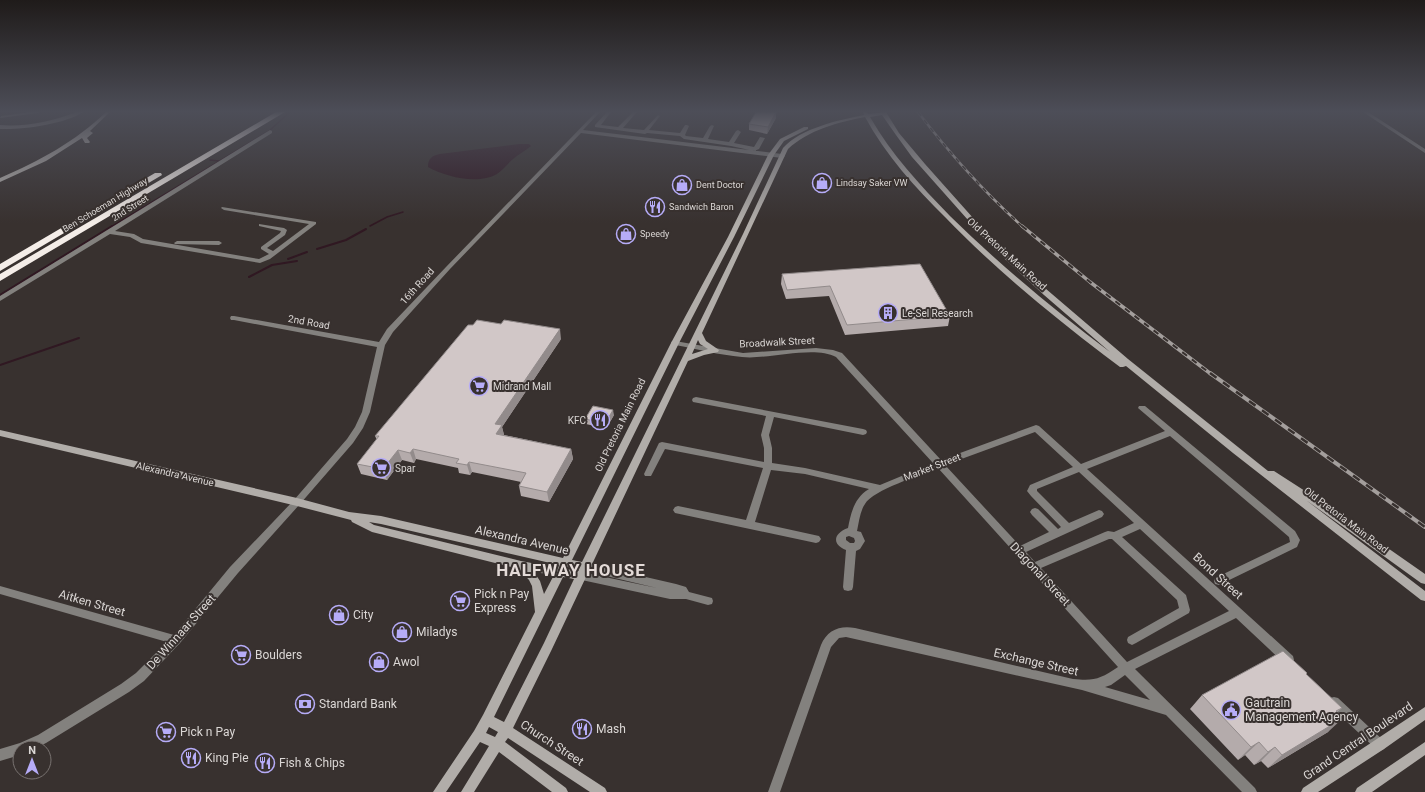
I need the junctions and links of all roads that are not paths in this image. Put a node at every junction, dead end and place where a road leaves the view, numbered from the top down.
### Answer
1 (62, 149) edge
2 (203, 149) edge
3 (218, 149) edge
4 (243, 149) edge
5 (562, 149) edge
6 (724, 149) edge
7 (775, 149) edge
8 (786, 149) edge
9 (889, 149) edge
10 (911, 149) edge
11 (771, 155) junction
12 (782, 156) junction
13 (0, 180) edge
14 (224, 208) dead end
15 (261, 225) dead end
16 (110, 232) junction
17 (219, 243) dead end
18 (164, 245) junction
19 (275, 253) junction
20 (0, 268) edge
21 (0, 278) edge
22 (0, 300) edge
23 (234, 318) dead end
24 (698, 332) junction
25 (675, 343) junction
26 (381, 345) junction
27 (691, 347) junction
28 (714, 350) junction
29 (833, 352) joint
30 (684, 360) junction
31 (1155, 387) junction
32 (696, 400) dead end
33 (1142, 408) dead end
34 (771, 414) junction
35 (1036, 428) joint
36 (863, 432) dead end
37 (0, 433) edge
38 (1169, 433) junction
39 (1253, 462) junction
40 (939, 464) junction
41 (768, 466) junction
42 (1081, 469) junction
43 (648, 474) dead end
44 (879, 488) junction
45 (297, 502) junction
46 (678, 510) dead end
47 (1035, 512) dead end
48 (1099, 514) dead end
49 (349, 516) junction
50 (749, 524) junction
51 (1141, 524) junction
52 (1068, 528) junction
53 (1056, 533) junction
54 (1115, 536) junction
55 (816, 539) dead end
56 (1018, 550) junction
57 (521, 565) junction
58 (1034, 567) junction
59 (563, 568) junction
60 (583, 572) junction
61 (1425, 580) edge
62 (1219, 581) dead end
63 (848, 587) dead end
64 (0, 590) edge
65 (1425, 597) edge
66 (708, 601) dead end
67 (1238, 612) junction
68 (540, 614) junction
69 (176, 640) junction
70 (1132, 640) dead end
71 (1126, 668) junction
72 (1299, 669) edge
73 (1082, 686) junction
74 (1327, 695) edge
75 (1168, 710) junction
76 (1425, 713) edge
77 (487, 719) junction
78 (506, 730) junction
79 (478, 735) junction
80 (40, 740) edge
81 (498, 744) junction
82 (1380, 745) junction
83 (1425, 748) edge
84 (12, 751) edge
85 (0, 755) edge
86 (439, 792) edge
87 (467, 792) edge
88 (562, 792) edge
89 (600, 792) edge
90 (774, 792) edge
91 (1251, 792) edge
92 (1307, 792) edge
93 (1361, 792) edge

1 - 13 main road
2 - 20 highway, Ben Schoeman Highway
3 - 21 highway, Ben Schoeman Highway
4 - 16 street, 2nd Street
5 - 26 street, 16th Road
6 - 11 street
7 - 11 main road, Old Pretoria Main Road
8 - 12 main road, Old Pretoria Main Road
9 - 31 main road, Old Pretoria Main Road
10 - 31 main road, Old Pretoria Main Road
11 - 12 street
11 - 25 main road, Old Pretoria Main Road
12 - 24 main road, Old Pretoria Main Road
14 - 19 street
15 - 19 street
16 - 18 street
16 - 22 street, 2nd Street
17 - 18 street
18 - 19 street
23 - 26 street, 2nd Road
24 - 27 main road, Old Pretoria Main Road
24 - 28 main road
25 - 27 street, Broadwalk Street
25 - 59 main road, Old Pretoria Main Road
26 - 45 street, 16th Road
27 - 28 street, Broadwalk Street
27 - 30 main road, Old Pretoria Main Road
28 - 29 street, Broadwalk Street
28 - 30 main road
29 - 40 street, Diagonal Street
30 - 60 main road, Old Pretoria Main Road
31 - 39 main road, Old Pretoria Main Road
32 - 34 street
33 - 38 street
34 - 36 street
34 - 41 street
35 - 40 street, Market Street
35 - 42 street, Bond Street
37 - 45 main road, Alexandra Avenue
38 - 42 street
38 - 62 street
39 - 61 main road, Old Pretoria Main Road
39 - 65 main road, Old Pretoria Main Road
40 - 44 street, Market Street
40 - 56 street, Diagonal Street
41 - 43 street
41 - 44 street
41 - 50 street
42 - 51 street, Bond Street
42 - 52 street
44 - 63 street, Market Street
45 - 49 main road, Alexandra Avenue
45 - 69 street, De Winnaar Street
46 - 50 street
47 - 53 street
48 - 52 street
49 - 57 main road, Alexandra Avenue
49 - 59 main road, Alexandra Avenue
50 - 55 street
51 - 54 street
51 - 67 street, Bond Street
52 - 53 street
53 - 56 street
54 - 58 street
54 - 70 street
56 - 58 street, Diagonal Street
57 - 59 main road, Alexandra Avenue
57 - 68 main road
58 - 71 street, Diagonal Street
59 - 60 main road, Alexandra Avenue
59 - 68 main road, Old Pretoria Main Road
60 - 66 street, Alexandra Avenue
60 - 78 main road, Old Pretoria Main Road
64 - 69 street, Aitken Street
67 - 71 street, Exchange Street
67 - 72 street, Bond Street
68 - 77 main road, Old Pretoria Main Road
69 - 80 street, De Winnaar Street
71 - 73 street, Exchange Street
71 - 75 street, Diagonal Street
73 - 75 street
73 - 90 street, Exchange Street
74 - 82 street
75 - 91 street, Diagonal Street
76 - 82 main road, Grand Central Boulevard
77 - 78 main road, Church Street
77 - 79 main road, Old Pretoria Main Road
78 - 81 main road, Old Pretoria Main Road
78 - 89 main road, Church Street
79 - 81 main road
79 - 86 main road, Old Pretoria Main Road
81 - 87 main road, Old Pretoria Main Road
81 - 88 main road
82 - 92 main road, Grand Central Boulevard
83 - 93 main road
84 - 85 street, De Winnaar Street

